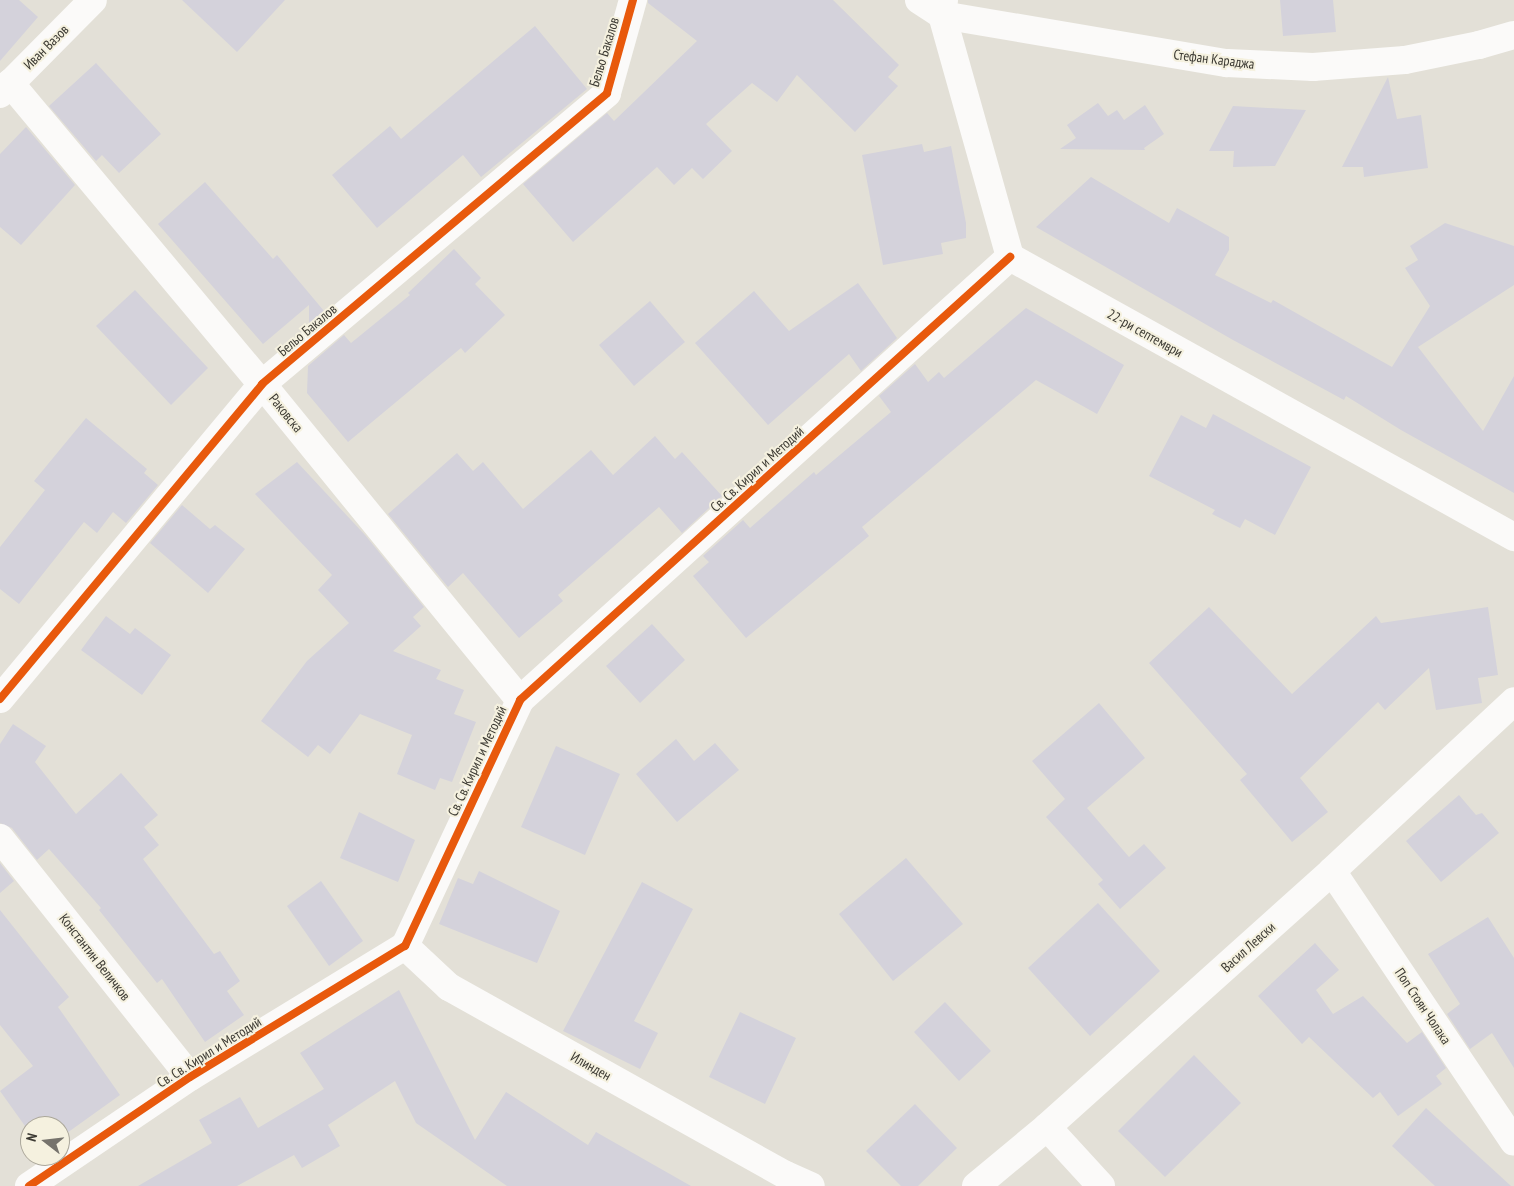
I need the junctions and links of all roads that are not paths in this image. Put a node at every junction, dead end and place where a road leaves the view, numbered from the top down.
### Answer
1 (93, 0) edge
2 (633, 0) edge
3 (919, 0) edge
4 (943, 7) edge
5 (1514, 35) edge
6 (5, 89) edge
7 (1010, 257) junction
8 (262, 384) junction
9 (1514, 537) edge
10 (0, 699) edge
11 (520, 700) junction
12 (1514, 701) edge
13 (0, 838) edge
14 (1332, 871) junction
15 (405, 946) junction
16 (190, 1077) junction
17 (1047, 1127) junction
18 (1514, 1142) edge
19 (790, 1180) edge
20 (29, 1186) edge
21 (810, 1186) edge
22 (976, 1186) edge
23 (1101, 1186) edge

1 - 6 street, Иван Вазов
2 - 8 street, Бельо Бакалов
3 - 4 street, Стефан Караджа
4 - 5 street, Стефан Караджа
4 - 7 street
6 - 8 street, Раковска
7 - 9 street, 22-ри септември
7 - 11 street, Св. Св. Кирил и Методий
8 - 10 street, Бельо Бакалов
8 - 11 street, Раковска
11 - 15 street, Св. Св. Кирил и Методий
12 - 14 street, Васил Левски
13 - 16 street, Константин Величков
14 - 17 street, Васил Левски
14 - 18 street, Поп Стоян Чолака
15 - 16 street, Св. Св. Кирил и Методий
15 - 19 street, Илинден
16 - 20 street, Св. Св. Кирил и Методий
17 - 22 street, Васил Левски
17 - 23 street
19 - 21 street, Илинден

